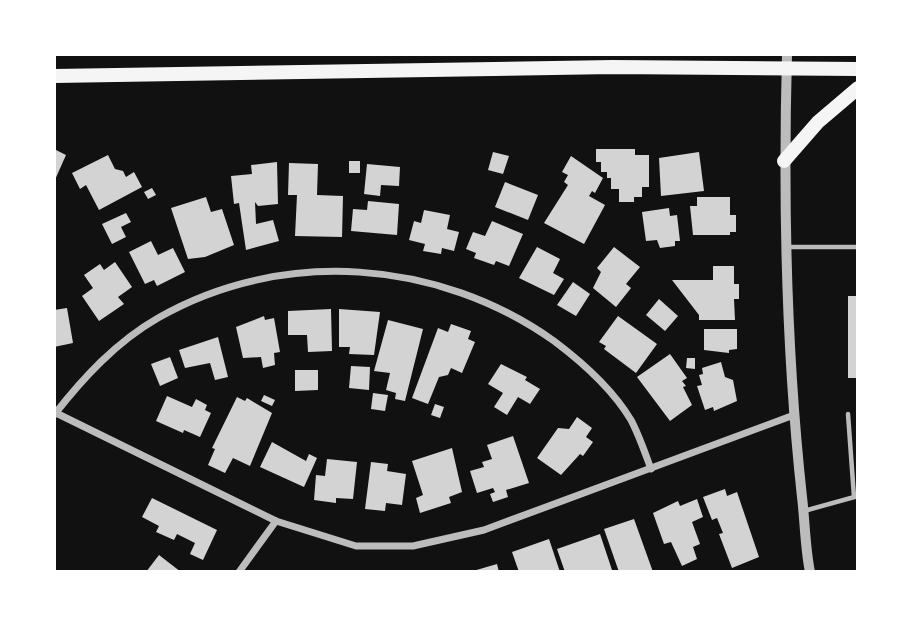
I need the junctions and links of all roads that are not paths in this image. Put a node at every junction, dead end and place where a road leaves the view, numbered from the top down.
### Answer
1 (786, 62) edge
2 (858, 69) edge
3 (54, 76) edge
4 (858, 88) edge
5 (784, 161) junction
6 (786, 247) junction
7 (858, 247) edge
8 (55, 413) edge
9 (848, 414) dead end
10 (794, 415) junction
11 (651, 469) junction
12 (856, 497) edge
13 (803, 511) junction
14 (276, 522) junction
15 (239, 572) edge
16 (810, 572) edge

1 - 2 main road
1 - 3 main road
1 - 5 street
4 - 5 main road
5 - 6 street
6 - 7 lane
6 - 10 street
8 - 11 street
8 - 14 street
9 - 12 lane
10 - 11 street
10 - 13 street
11 - 14 street
12 - 13 lane
13 - 16 street
14 - 15 street

